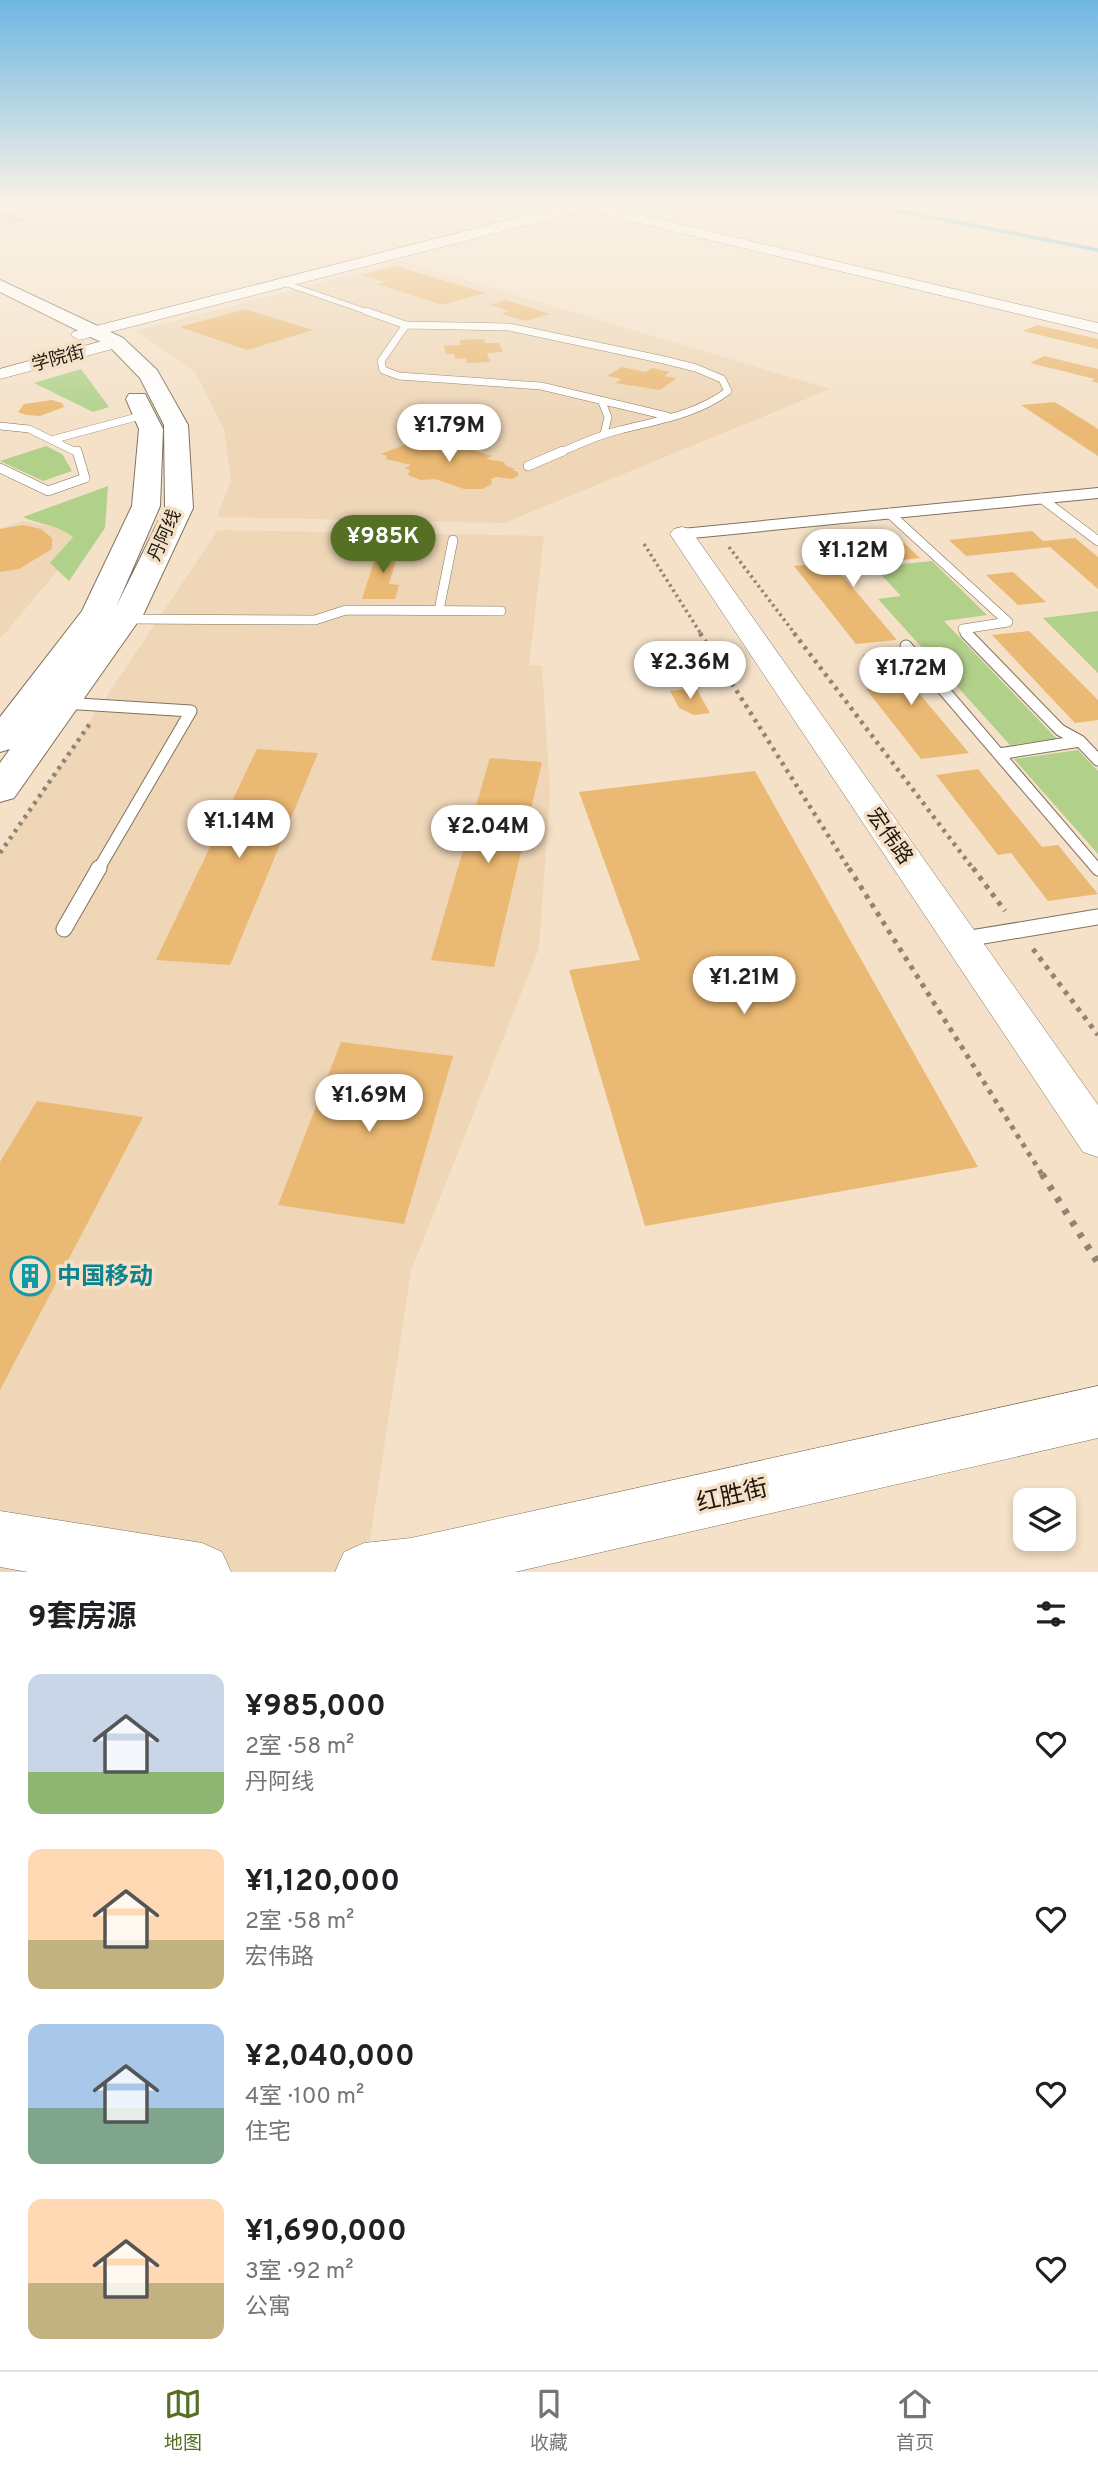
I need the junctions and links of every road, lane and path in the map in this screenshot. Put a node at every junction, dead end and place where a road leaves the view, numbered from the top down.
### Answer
1 (305, 277) edge
2 (885, 277) edge
3 (284, 283) junction
4 (0, 285) edge
5 (0, 296) edge
6 (405, 325) junction
7 (1098, 328) edge
8 (97, 339) junction
9 (0, 374) edge
10 (603, 402) junction
11 (144, 415) junction
12 (671, 417) junction
13 (0, 426) edge
14 (604, 434) junction
15 (55, 439) junction
16 (528, 466) dead end
17 (0, 468) edge
18 (1098, 493) edge
19 (1041, 498) junction
20 (889, 513) junction
21 (717, 530) junction
22 (681, 534) joint
23 (453, 540) dead end
24 (1098, 541) edge
25 (644, 544) dead end
26 (439, 610) junction
27 (501, 611) dead end
28 (123, 619) junction
29 (906, 646) dead end
30 (63, 703) junction
31 (0, 741) edge
32 (1080, 741) junction
33 (999, 754) junction
34 (1098, 760) edge
35 (0, 790) edge
36 (1098, 870) edge
37 (1098, 917) edge
38 (64, 929) dead end
39 (1019, 930) junction
40 (961, 940) junction
41 (1098, 1035) edge
42 (1098, 1139) edge
43 (1098, 1263) edge
44 (1098, 1412) edge
45 (0, 1539) edge
46 (202, 1572) edge
47 (364, 1572) edge

1 - 3 street, 学院街
2 - 7 street
3 - 6 lane
3 - 8 street, 学院街
4 - 8 highway, 丹阿线
5 - 8 highway, 丹阿线
6 - 10 lane
6 - 12 lane
8 - 9 street, 学院街
8 - 11 highway, 丹阿线
8 - 28 highway, 丹阿线
10 - 12 lane
10 - 14 lane
11 - 15 lane
11 - 31 highway, 丹阿线
12 - 14 lane
13 - 15 lane
14 - 16 lane
15 - 17 lane
18 - 19 street
19 - 20 street
19 - 24 lane
20 - 21 street
20 - 32 lane
21 - 22 street
21 - 39 path
22 - 40 street, 宏伟路
23 - 26 lane
25 - 43 path
26 - 27 lane
26 - 28 lane
28 - 30 highway, 丹阿线
29 - 33 lane
30 - 35 highway, 丹阿线
30 - 38 lane
32 - 33 lane
32 - 34 lane
33 - 36 lane
37 - 39 lane
39 - 40 lane
39 - 41 path
40 - 42 street, 宏伟路
44 - 47 street, 红胜街
45 - 46 street

